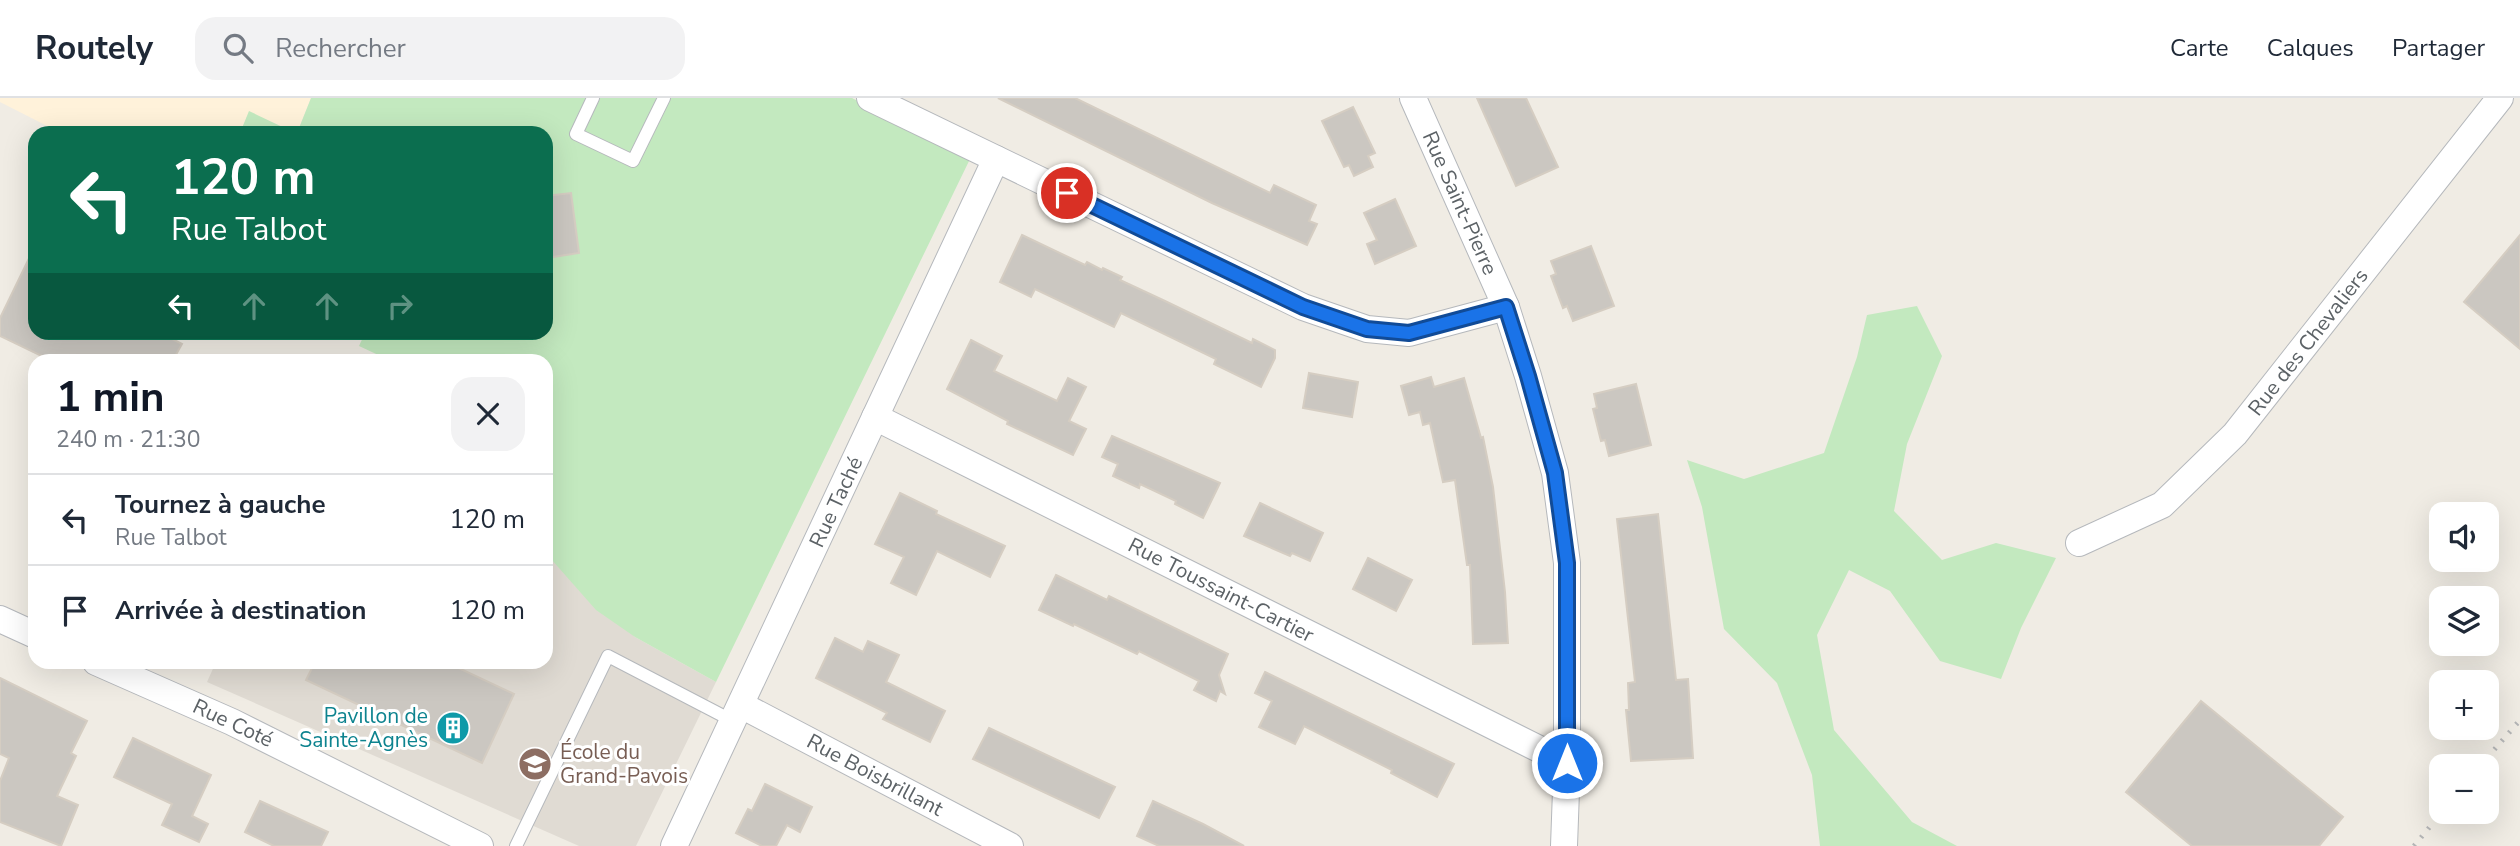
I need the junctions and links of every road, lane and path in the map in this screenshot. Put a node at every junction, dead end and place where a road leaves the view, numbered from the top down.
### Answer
1 (593, 98) edge
2 (664, 98) edge
3 (870, 98) edge
4 (1413, 98) edge
5 (2500, 98) edge
6 (996, 159) junction
7 (1506, 307) junction
8 (875, 417) junction
9 (2079, 543) dead end
10 (0, 619) edge
11 (28, 632) edge
12 (112, 669) edge
13 (737, 713) junction
14 (1567, 763) junction
15 (480, 846) edge
16 (516, 846) edge
17 (674, 846) edge
18 (1010, 846) edge
19 (1564, 846) edge

1 - 2 lane
3 - 6 street
4 - 7 street, Rue Saint-Pierre
5 - 9 street, Rue des Chevaliers
6 - 7 street
6 - 8 street, Rue Taché
7 - 14 street, Rue Saint-Pierre
8 - 13 street, Rue Taché
8 - 14 street, Rue Toussaint-Cartier
10 - 11 street
12 - 15 street, Rue Coté
13 - 16 lane
13 - 17 street, Rue Taché
13 - 18 street, Rue Boisbrillant
14 - 19 street, Rue Saint-Pierre

